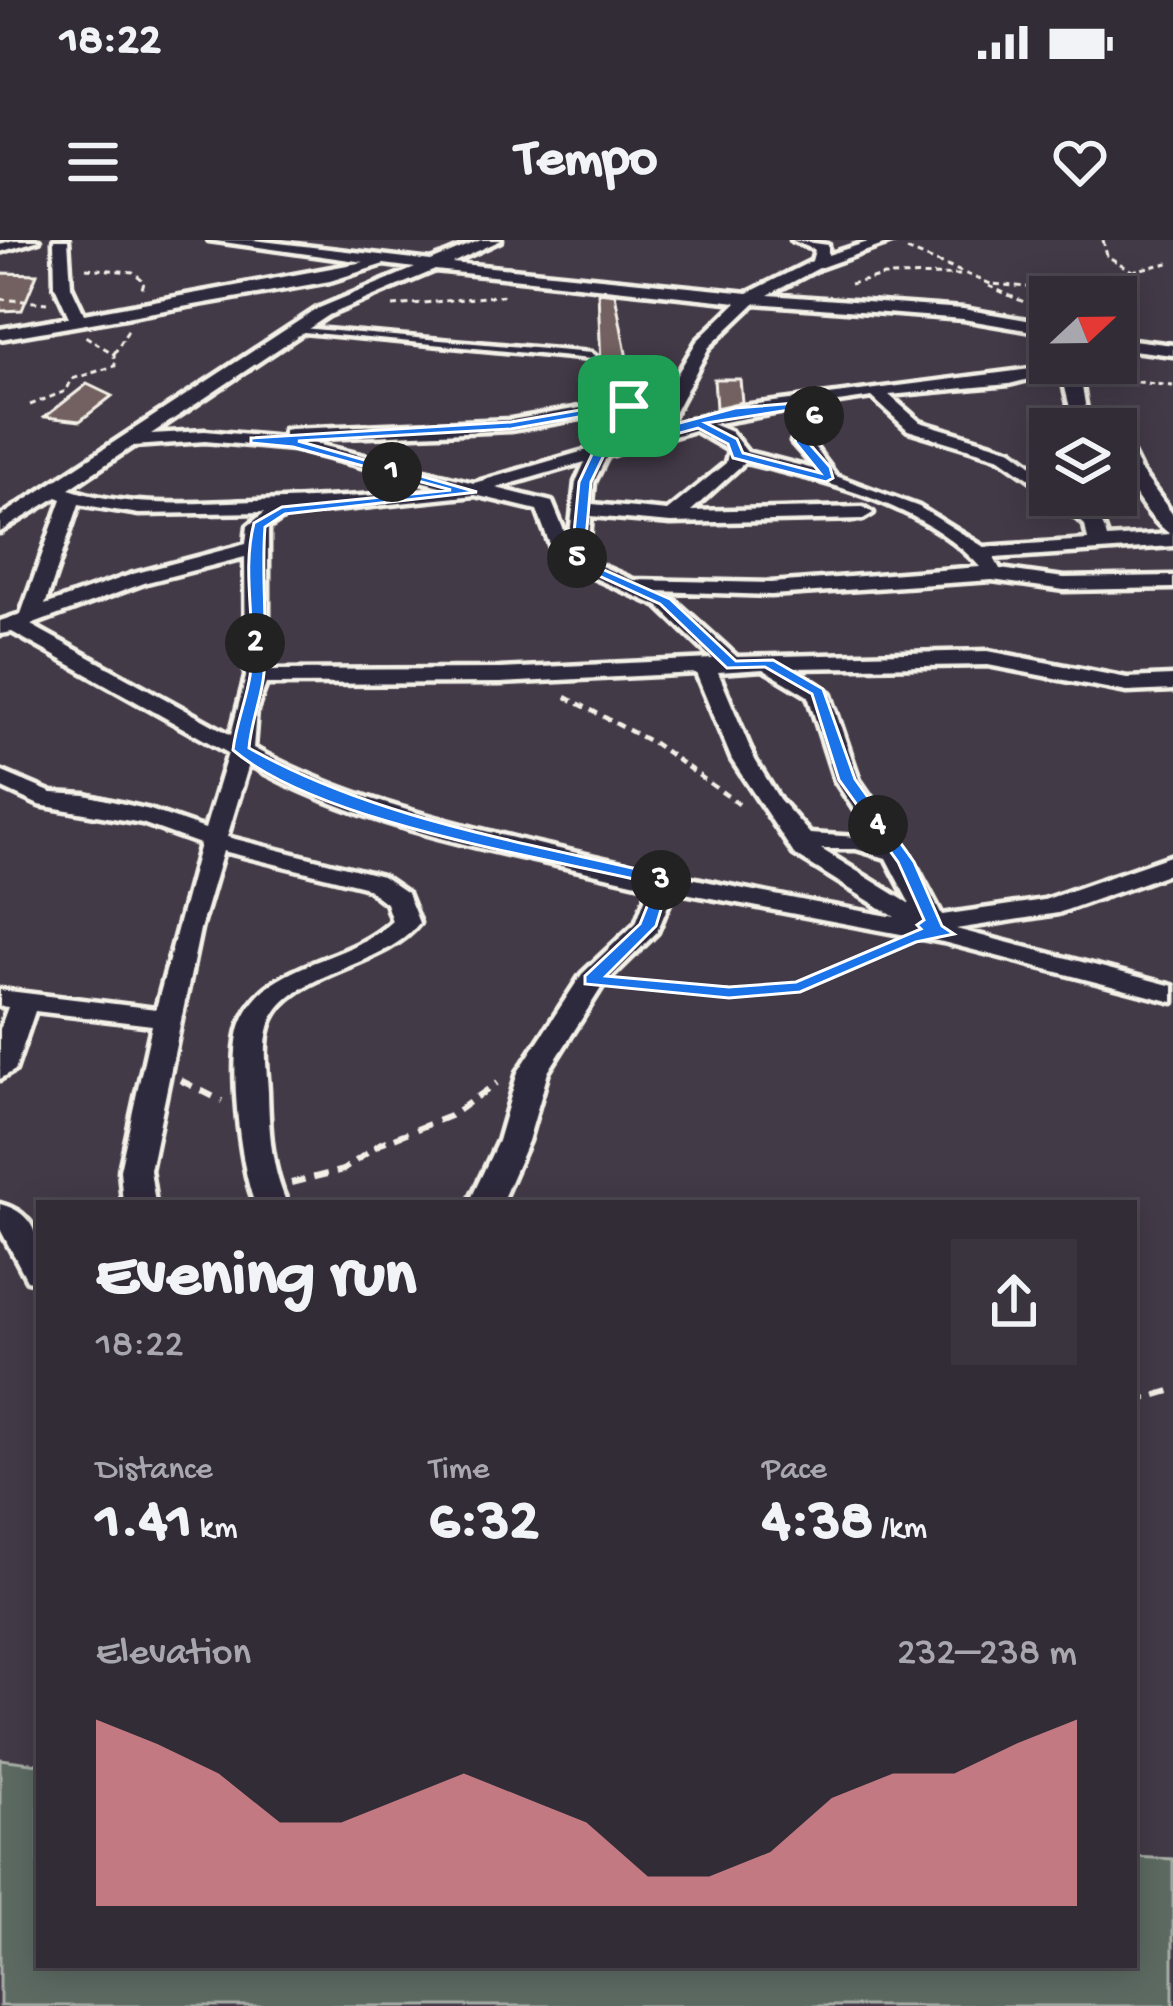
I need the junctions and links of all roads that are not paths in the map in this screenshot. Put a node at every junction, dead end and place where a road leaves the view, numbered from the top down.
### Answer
1 (32, 240) edge
2 (61, 240) edge
3 (217, 240) edge
4 (494, 240) edge
5 (799, 240) edge
6 (886, 241) edge
7 (287, 244) edge
8 (0, 248) edge
9 (389, 257) junction
10 (818, 264) junction
11 (432, 266) junction
12 (751, 298) junction
13 (80, 322) junction
14 (1029, 325) edge
15 (293, 329) junction
16 (0, 334) edge
17 (1137, 345) edge
18 (1170, 348) edge
19 (592, 356) dead end
20 (1029, 376) edge
21 (875, 391) junction
22 (672, 397) junction
23 (817, 403) junction
24 (694, 423) junction
25 (647, 435) junction
26 (255, 440) junction
27 (127, 441) junction
28 (600, 450) junction
29 (737, 455) junction
30 (1029, 471) edge
31 (826, 478) junction
32 (1137, 480) edge
33 (471, 492) junction
34 (63, 494) junction
35 (305, 508) junction
36 (580, 509) junction
37 (863, 513) dead end
38 (1086, 516) edge
39 (671, 517) junction
40 (0, 526) edge
41 (1173, 536) edge
42 (1100, 544) junction
43 (254, 548) junction
44 (577, 563) junction
45 (982, 564) junction
46 (629, 582) junction
47 (1173, 582) edge
48 (15, 623) edge
49 (768, 663) junction
50 (732, 665) junction
51 (705, 666) junction
52 (257, 676) junction
53 (1173, 683) edge
54 (241, 750) junction
55 (0, 778) edge
56 (48, 800) junction
57 (0, 804) edge
58 (214, 841) junction
59 (803, 842) junction
60 (896, 853) junction
61 (1173, 863) edge
62 (665, 881) junction
63 (934, 929) junction
64 (1173, 994) edge
65 (11, 1001) edge
66 (169, 1019) junction
67 (0, 1070) edge
68 (268, 1198) edge
69 (139, 1200) edge
70 (486, 1200) edge
71 (0, 1214) edge
72 (36, 1265) edge

1 - 8 street
2 - 13 street
3 - 7 street
4 - 11 street
5 - 10 street
6 - 10 street
7 - 9 street
9 - 11 street
9 - 13 street
10 - 12 street
11 - 12 street
11 - 15 street
12 - 14 street
12 - 22 street
13 - 16 street
15 - 19 lane
15 - 27 street
17 - 18 street
20 - 21 street
21 - 23 street
21 - 30 street
22 - 25 street
22 - 26 street
23 - 24 street
23 - 31 street
24 - 25 street
24 - 29 street
25 - 28 street
26 - 27 street
26 - 33 street
27 - 34 street
28 - 33 street
28 - 36 street
29 - 31 street
29 - 39 street
31 - 45 street
32 - 41 street
33 - 35 street
33 - 44 street
34 - 35 street
34 - 40 street
34 - 48 street
35 - 43 street
36 - 39 street
36 - 44 street
37 - 39 street
38 - 42 street
41 - 42 street
42 - 45 street
43 - 48 street
43 - 52 street
44 - 46 street
45 - 46 street
45 - 47 street
46 - 50 street
48 - 54 street
49 - 50 street
49 - 53 street
49 - 60 street
50 - 51 street
51 - 52 street
51 - 59 street
52 - 54 street
54 - 58 street
54 - 62 street
55 - 56 street
56 - 57 street
56 - 58 street
58 - 66 street
58 - 68 street
59 - 60 street
59 - 63 street
60 - 63 street
61 - 63 street
62 - 63 street
62 - 70 street
63 - 64 street
65 - 66 street
65 - 67 street
66 - 69 street
71 - 72 street

